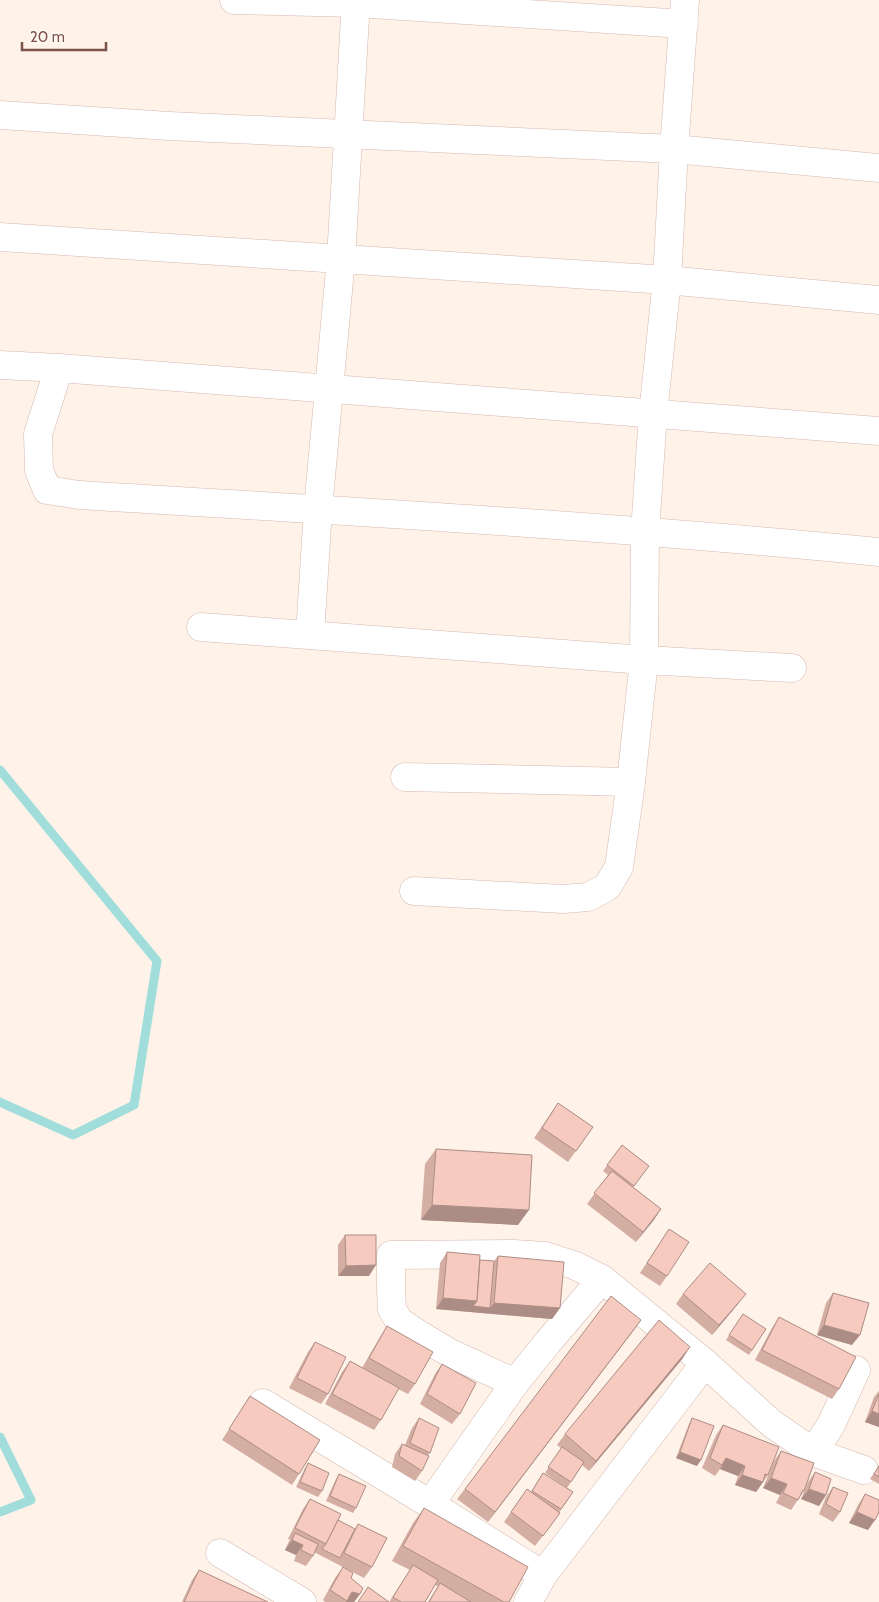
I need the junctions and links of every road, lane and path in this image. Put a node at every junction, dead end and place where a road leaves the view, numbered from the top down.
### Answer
1 (234, 0) edge
2 (356, 2) edge
3 (684, 12) edge
4 (0, 115) edge
5 (349, 134) junction
6 (674, 149) junction
7 (879, 168) edge
8 (0, 237) edge
9 (341, 259) junction
10 (666, 280) junction
11 (879, 300) edge
12 (0, 365) edge
13 (59, 368) junction
14 (329, 388) junction
15 (653, 414) junction
16 (879, 431) edge
17 (318, 509) junction
18 (645, 532) junction
19 (879, 552) edge
20 (201, 627) dead end
21 (310, 635) junction
22 (644, 660) junction
23 (792, 668) dead end
24 (405, 777) dead end
25 (632, 782) junction
26 (414, 891) dead end
27 (602, 1280) junction
28 (705, 1363) junction
29 (856, 1370) edge
30 (515, 1383) junction
31 (263, 1403) edge
32 (813, 1452) junction
33 (864, 1470) dead end
34 (430, 1504) junction
35 (220, 1553) dead end
36 (543, 1575) junction
37 (302, 1602) edge
38 (528, 1602) edge

1 - 2 street
2 - 3 street
2 - 5 street
3 - 6 street
4 - 5 street
5 - 6 street
5 - 9 street
6 - 7 street
6 - 10 street
8 - 9 street
9 - 10 street
9 - 14 street
10 - 11 street
10 - 15 street
12 - 13 street
13 - 14 street
13 - 17 street
14 - 15 street
14 - 17 street
15 - 16 street
15 - 18 street
17 - 18 street
17 - 21 street
18 - 19 street
18 - 22 street
20 - 21 street
21 - 22 street
22 - 23 street
22 - 25 street
24 - 25 street
25 - 26 street
27 - 28 street
27 - 30 street
27 - 30 street
28 - 32 street
28 - 36 street
29 - 32 street
30 - 34 street
31 - 34 street
32 - 33 street
34 - 36 street
35 - 37 street
36 - 38 street

